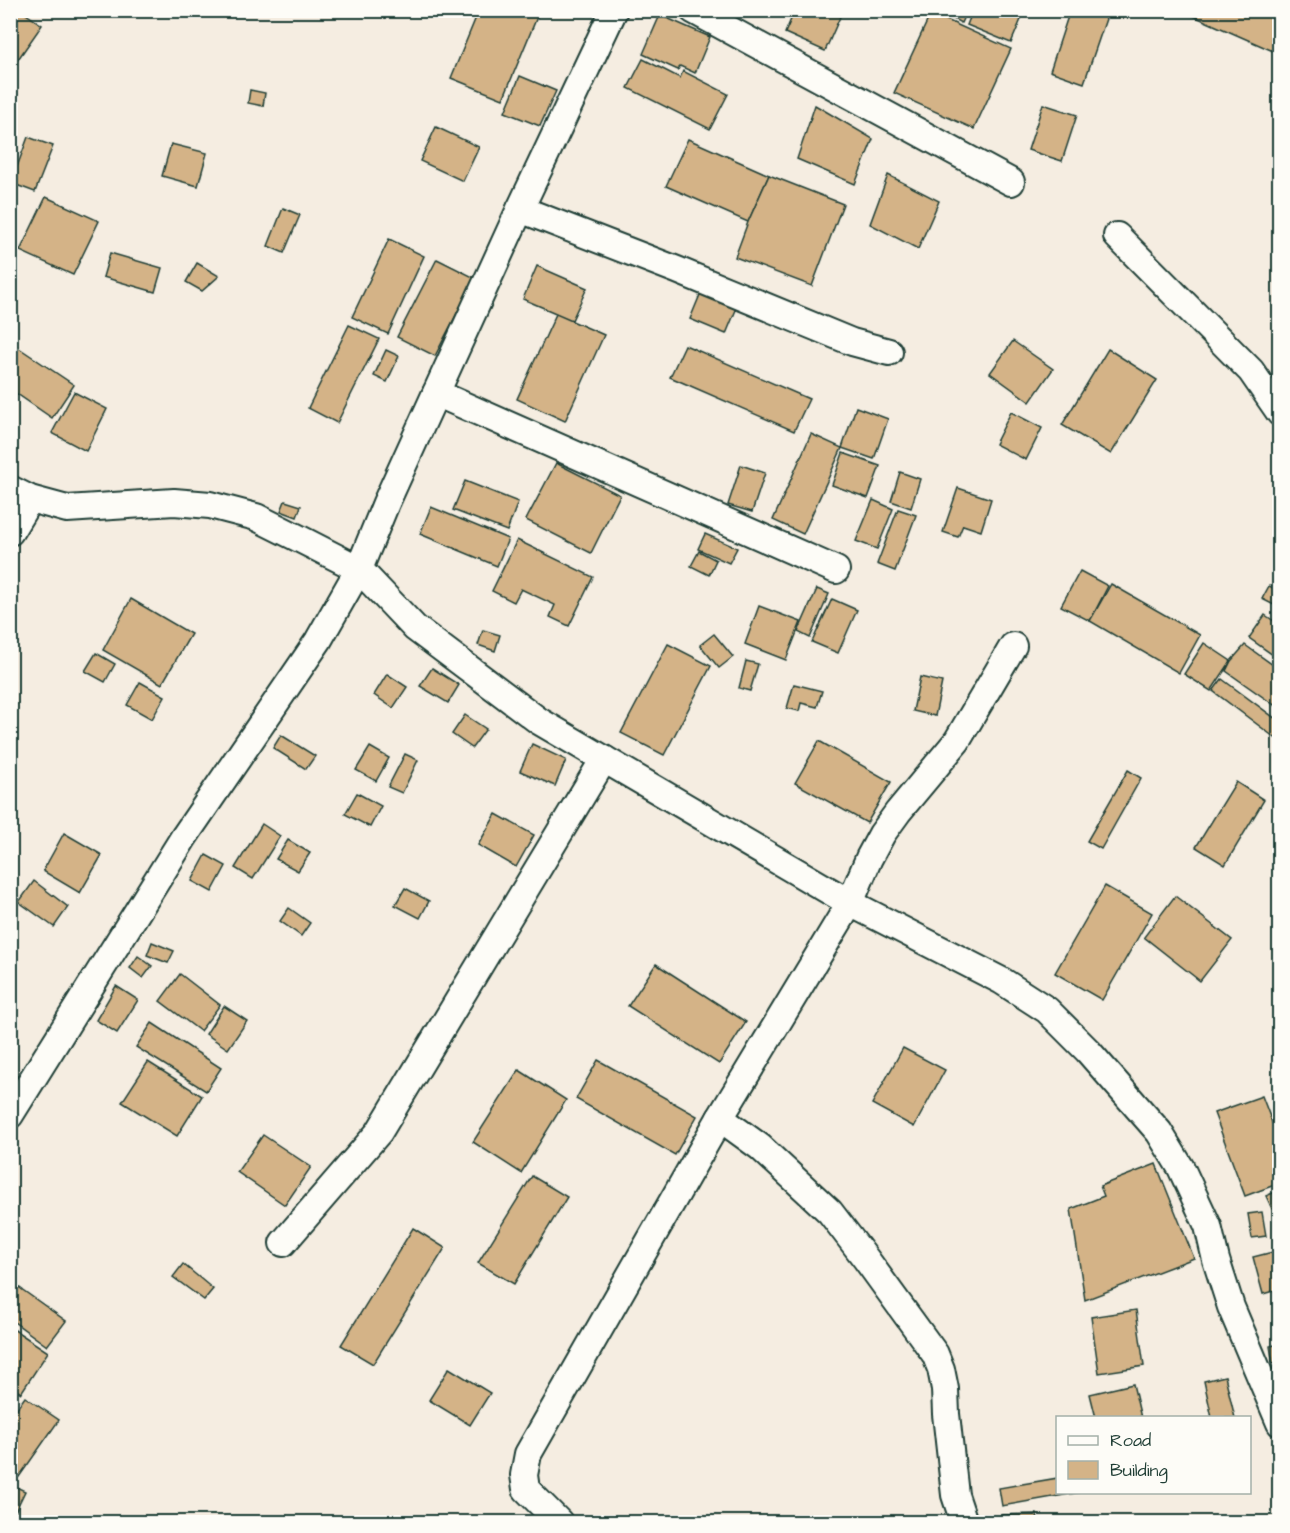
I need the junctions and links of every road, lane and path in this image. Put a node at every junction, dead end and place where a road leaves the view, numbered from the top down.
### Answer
1 (614, 10) edge
2 (693, 10) edge
3 (1011, 182) dead end
4 (520, 209) junction
5 (1117, 236) dead end
6 (889, 352) dead end
7 (436, 393) junction
8 (1280, 413) edge
9 (20, 494) edge
10 (10, 532) edge
11 (358, 569) junction
12 (836, 570) dead end
13 (1013, 646) dead end
14 (604, 759) junction
15 (850, 903) junction
16 (10, 1115) edge
17 (720, 1118) junction
18 (283, 1243) dead end
19 (1280, 1423) edge
20 (559, 1522) edge
21 (964, 1522) edge

1 - 4 street
2 - 3 street
4 - 6 street
4 - 7 street
5 - 8 street
7 - 11 street
7 - 12 street
9 - 10 street
9 - 11 street
11 - 14 street
11 - 16 street
13 - 15 street
14 - 15 street
14 - 18 street
15 - 17 street
15 - 19 street
17 - 20 street
17 - 21 street

